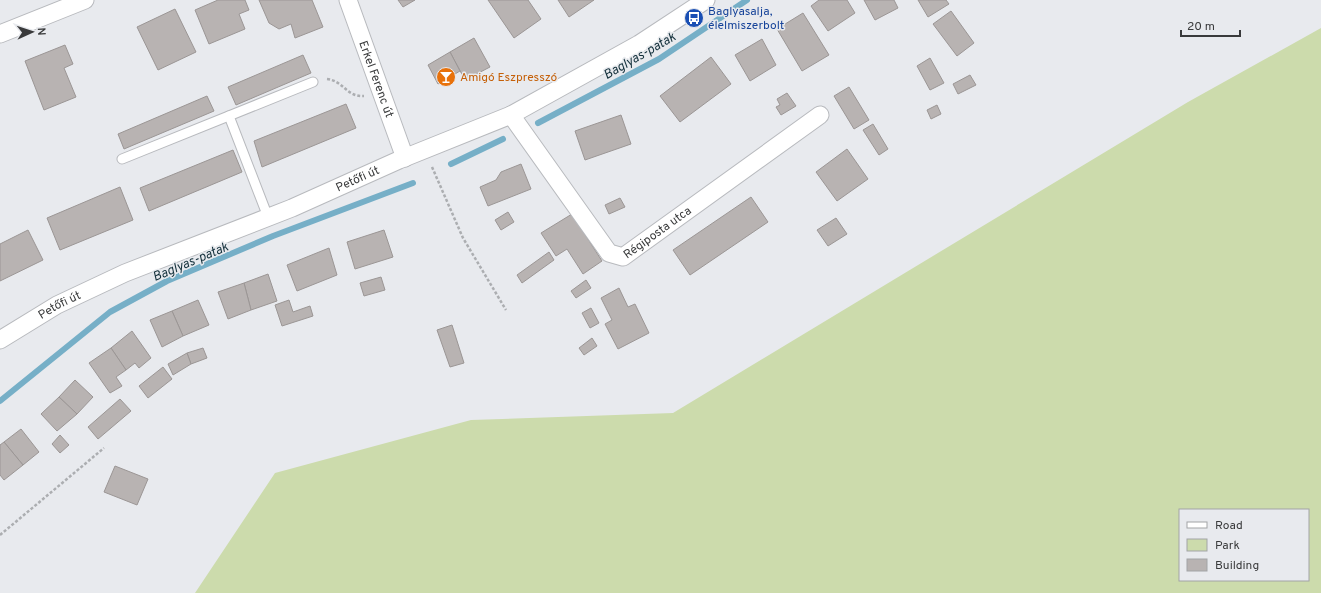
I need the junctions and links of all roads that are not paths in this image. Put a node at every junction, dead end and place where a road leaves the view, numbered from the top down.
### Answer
1 (85, 0) edge
2 (348, 0) edge
3 (706, 0) edge
4 (0, 34) edge
5 (313, 82) road end
6 (511, 115) junction
7 (820, 115) dead end
8 (229, 116) junction
9 (405, 158) junction
10 (122, 159) dead end
11 (268, 217) junction
12 (0, 340) edge

1 - 4 street
2 - 9 street, Erkel Ferenc út
3 - 6 street, Petőfi út
5 - 8 lane
6 - 7 street, Régiposta utca
6 - 9 street, Petőfi út
8 - 10 lane
8 - 11 lane
9 - 11 street, Petőfi út
11 - 12 street, Petőfi út

